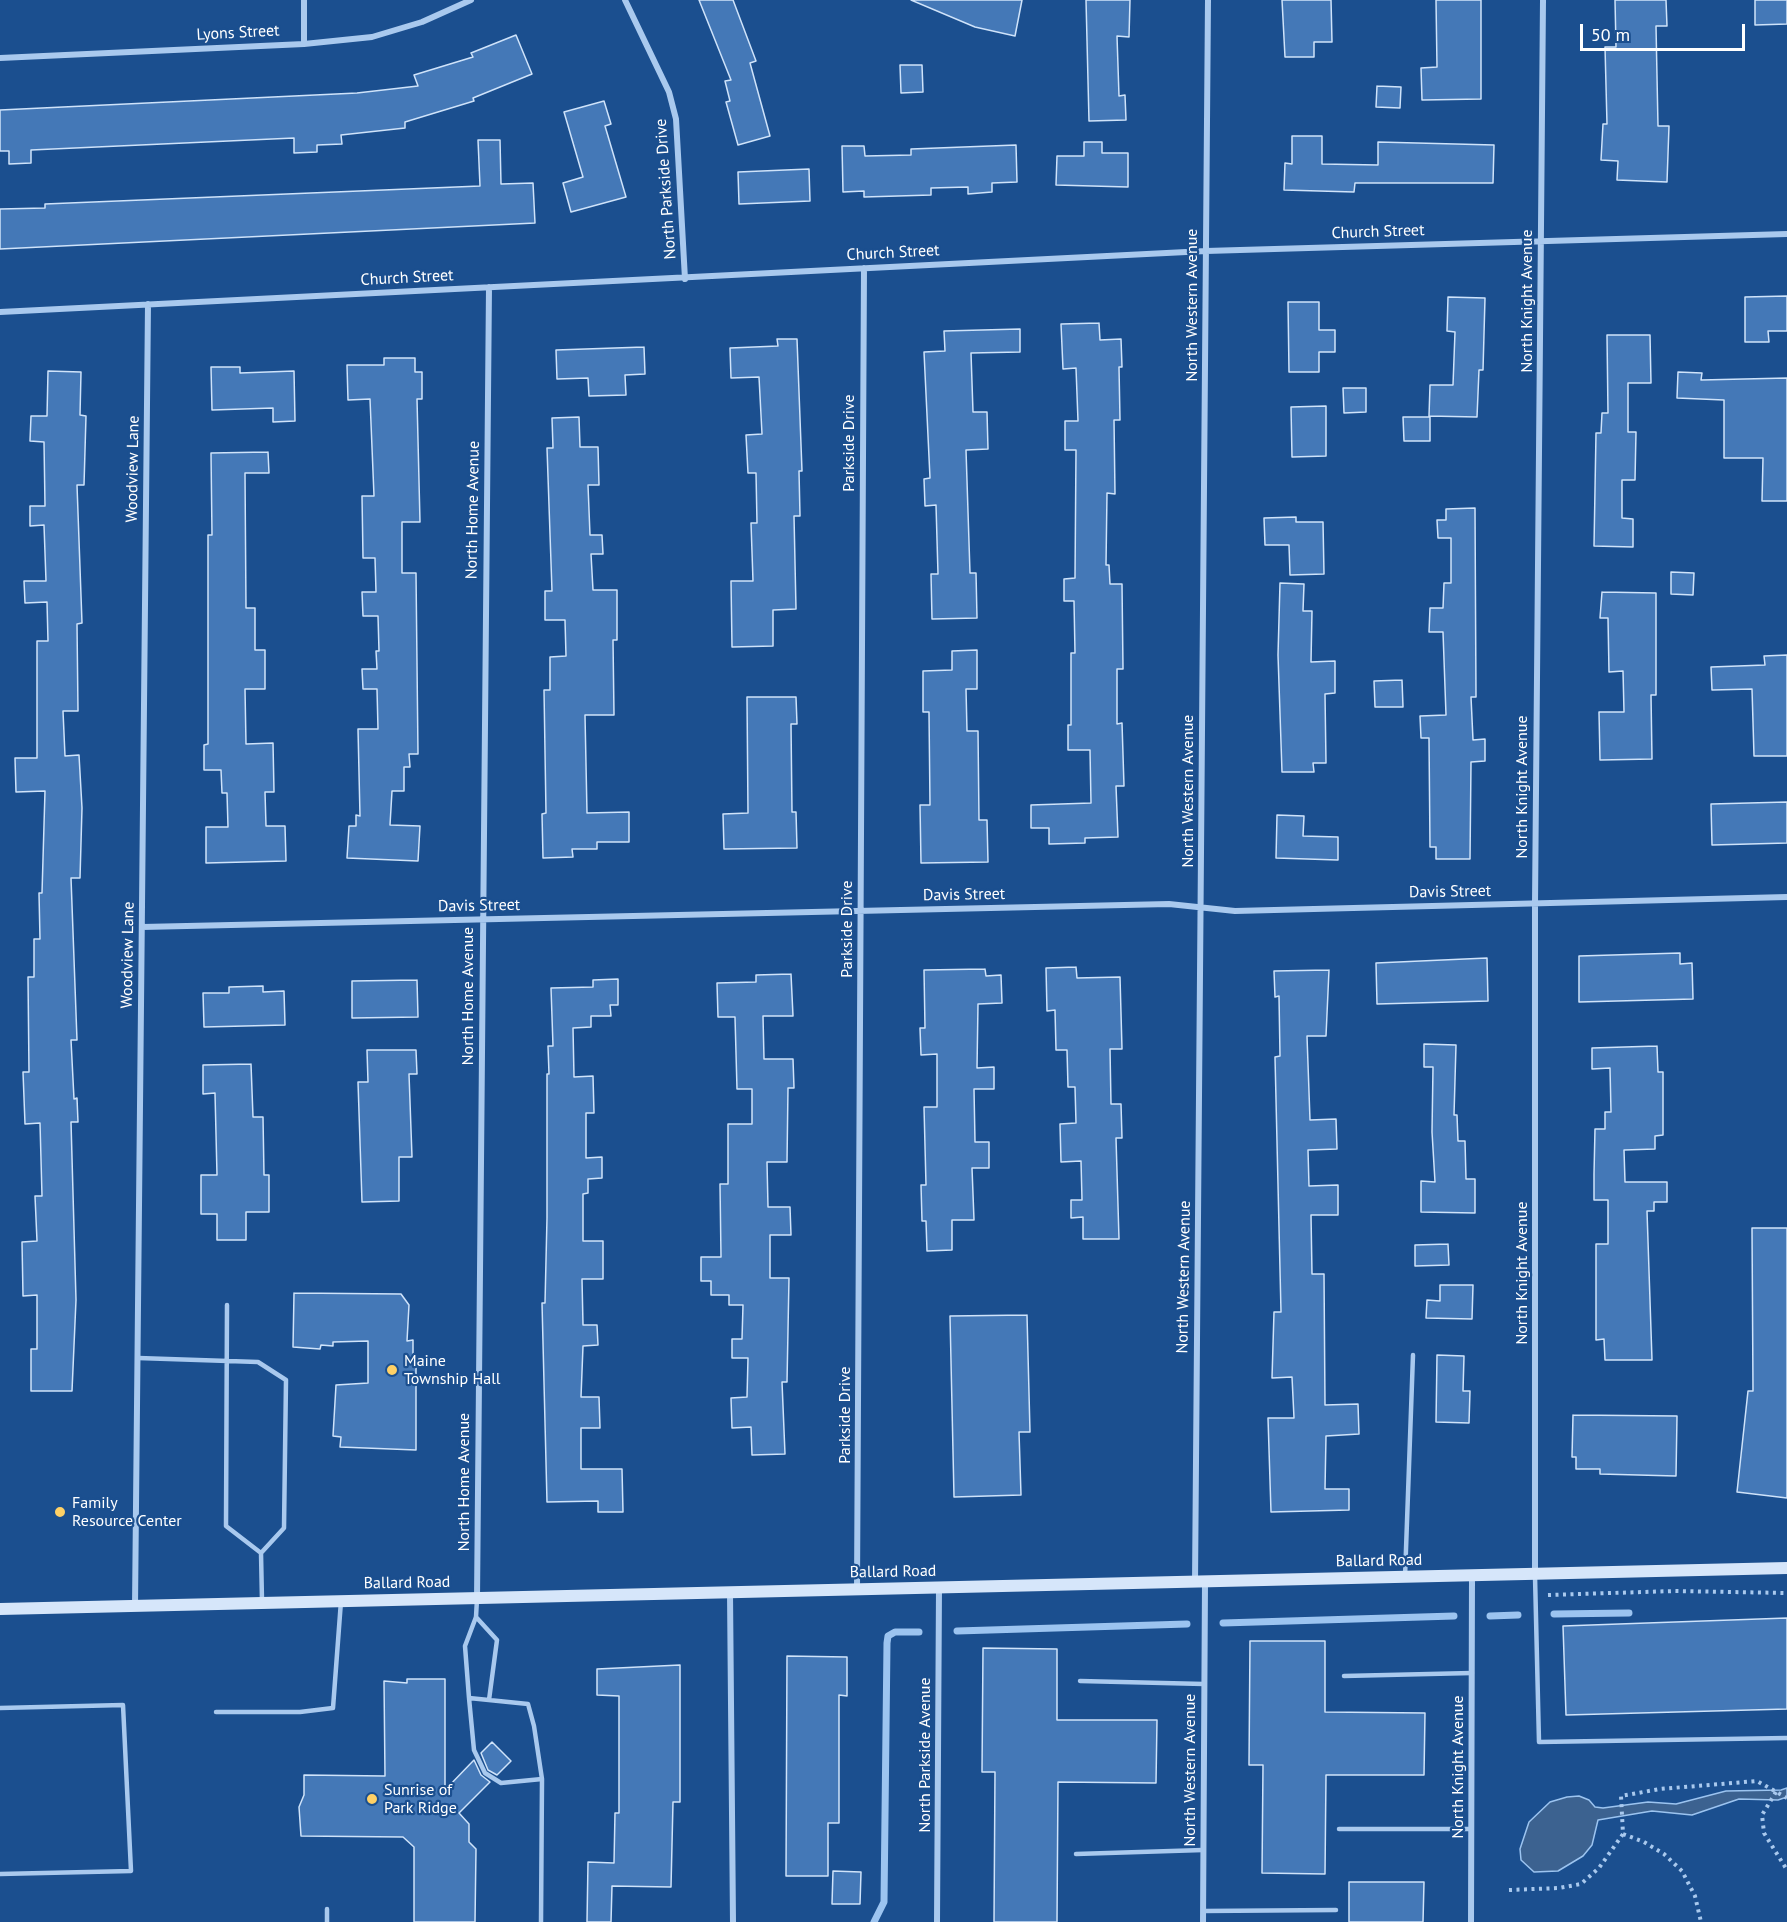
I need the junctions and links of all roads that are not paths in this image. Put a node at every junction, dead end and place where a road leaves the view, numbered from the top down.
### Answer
1 (304, 0) edge
2 (471, 0) edge
3 (626, 0) edge
4 (1208, 0) edge
5 (1543, 0) edge
6 (304, 44) junction
7 (0, 58) edge
8 (1787, 234) edge
9 (1540, 241) junction
10 (1206, 251) junction
11 (864, 268) junction
12 (685, 279) junction
13 (489, 287) junction
14 (148, 304) junction
15 (0, 312) edge
16 (1787, 897) edge
17 (1535, 903) junction
18 (1200, 907) junction
19 (861, 912) junction
20 (482, 920) junction
21 (142, 927) junction
22 (227, 1305) dead end
23 (1413, 1355) dead end
24 (138, 1358) junction
25 (227, 1360) junction
26 (261, 1552) junction
27 (1787, 1568) edge
28 (1535, 1574) junction
29 (1472, 1575) junction
30 (1405, 1577) junction
31 (1200, 1582) junction
32 (939, 1588) junction
33 (857, 1589) junction
34 (730, 1592) junction
35 (477, 1598) junction
36 (341, 1601) junction
37 (262, 1603) junction
38 (135, 1606) junction
39 (0, 1609) edge
40 (476, 1617) junction
41 (1472, 1672) junction
42 (1344, 1676) dead end
43 (1080, 1681) dead end
44 (1204, 1684) junction
45 (469, 1698) junction
46 (489, 1700) junction
47 (0, 1708) edge
48 (216, 1712) dead end
49 (1787, 1738) edge
50 (542, 1779) junction
51 (1339, 1829) dead end
52 (1471, 1829) junction
53 (1203, 1850) junction
54 (1077, 1854) dead end
55 (0, 1874) edge
56 (327, 1909) dead end
57 (1336, 1910) dead end
58 (1203, 1911) junction
59 (327, 1922) edge
60 (541, 1922) edge
61 (734, 1922) edge
62 (937, 1922) edge
63 (1203, 1922) edge
64 (1471, 1922) edge

1 - 6 street
2 - 6 street, Lyons Street
3 - 12 street, North Parkside Drive
4 - 10 street, North Western Avenue
5 - 9 street, North Knight Avenue
6 - 7 street, Lyons Street
8 - 9 street, Church Street
9 - 10 street, Church Street
9 - 17 street, North Knight Avenue
10 - 11 street, Church Street
10 - 18 street, North Western Avenue
11 - 12 street, Church Street
11 - 19 street, Parkside Drive
12 - 13 street, Church Street
13 - 14 street, Church Street
13 - 20 street, North Home Avenue
14 - 15 street, Church Street
14 - 21 street, Woodview Lane
16 - 17 street, Davis Street
17 - 18 street, Davis Street
17 - 28 street, North Knight Avenue
18 - 19 street, Davis Street
18 - 31 street, North Western Avenue
19 - 20 street, Davis Street
19 - 33 street, Parkside Drive
20 - 21 street, Davis Street
20 - 35 street, North Home Avenue
21 - 24 street, Woodview Lane
22 - 25 lane
23 - 30 lane
24 - 25 lane
24 - 38 street, Woodview Lane
25 - 26 lane
25 - 26 lane
26 - 37 lane
27 - 28 street, Ballard Road
28 - 29 street, Ballard Road
28 - 49 lane
29 - 30 street, Ballard Road
29 - 41 street, North Knight Avenue
30 - 31 street, Ballard Road
31 - 32 street, Ballard Road
31 - 44 street, North Western Avenue
32 - 33 street, Ballard Road
32 - 62 street, North Parkside Avenue
33 - 34 street, Ballard Road
34 - 35 street, Ballard Road
34 - 61 street
35 - 36 street, Ballard Road
35 - 40 lane
36 - 37 street, Ballard Road
36 - 48 lane
37 - 38 street, Ballard Road
38 - 39 street, Ballard Road
40 - 45 lane
40 - 46 lane
41 - 42 lane
41 - 52 street, North Knight Avenue
43 - 44 lane
44 - 53 street, North Western Avenue
45 - 46 lane
45 - 50 lane
46 - 50 lane
47 - 55 lane
50 - 60 lane
51 - 52 lane
52 - 64 street, North Knight Avenue
53 - 54 lane
53 - 58 street, North Western Avenue
56 - 59 lane
57 - 58 lane
58 - 63 street, North Western Avenue

